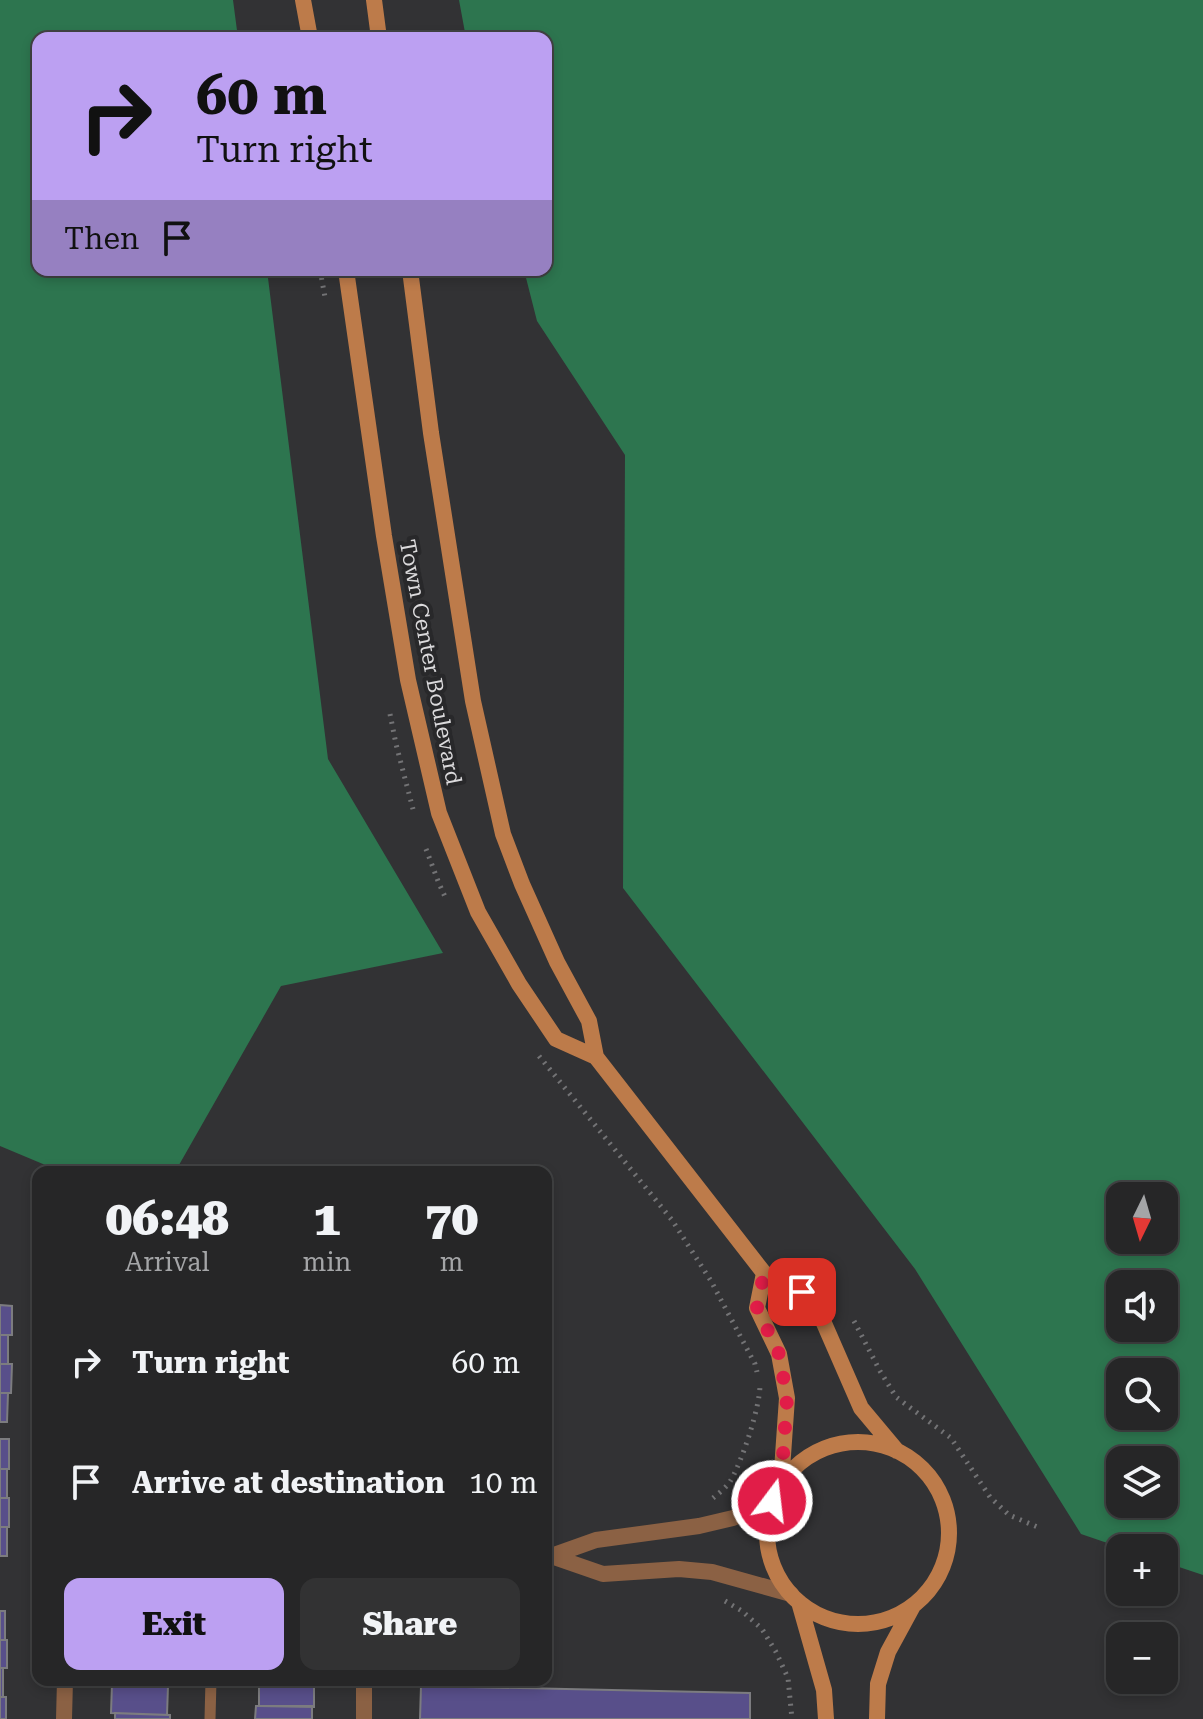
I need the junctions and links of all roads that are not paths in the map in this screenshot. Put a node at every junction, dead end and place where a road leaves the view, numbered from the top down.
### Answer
1 (303, 0) edge
2 (374, 0) edge
3 (309, 32) edge
4 (378, 32) edge
5 (347, 276) edge
6 (411, 276) edge
7 (596, 1057) junction
8 (764, 1273) junction
9 (897, 1451) junction
10 (781, 1484) junction
11 (772, 1501) junction
12 (552, 1555) edge
13 (552, 1557) edge
14 (795, 1598) junction
15 (913, 1606) junction
16 (65, 1686) edge
17 (211, 1686) edge
18 (364, 1686) edge
19 (64, 1719) edge
20 (210, 1719) edge
21 (364, 1719) edge
22 (826, 1719) edge
23 (877, 1719) edge

1 - 3 street
2 - 4 street
5 - 7 street, Town Center Boulevard
6 - 7 street, Town Center Boulevard
7 - 8 street, Town Center Boulevard
8 - 9 street, Town Center Boulevard
8 - 10 street, Town Center Boulevard
9 - 10 street, Town Center Boulevard
9 - 15 street, Town Center Boulevard
10 - 11 street, Town Center Boulevard
11 - 12 street
11 - 14 street, Town Center Boulevard
13 - 14 street
14 - 15 street, Town Center Boulevard
14 - 22 street, Town Center Boulevard
15 - 23 street, Town Center Boulevard
16 - 19 street
17 - 20 lane
18 - 21 street

